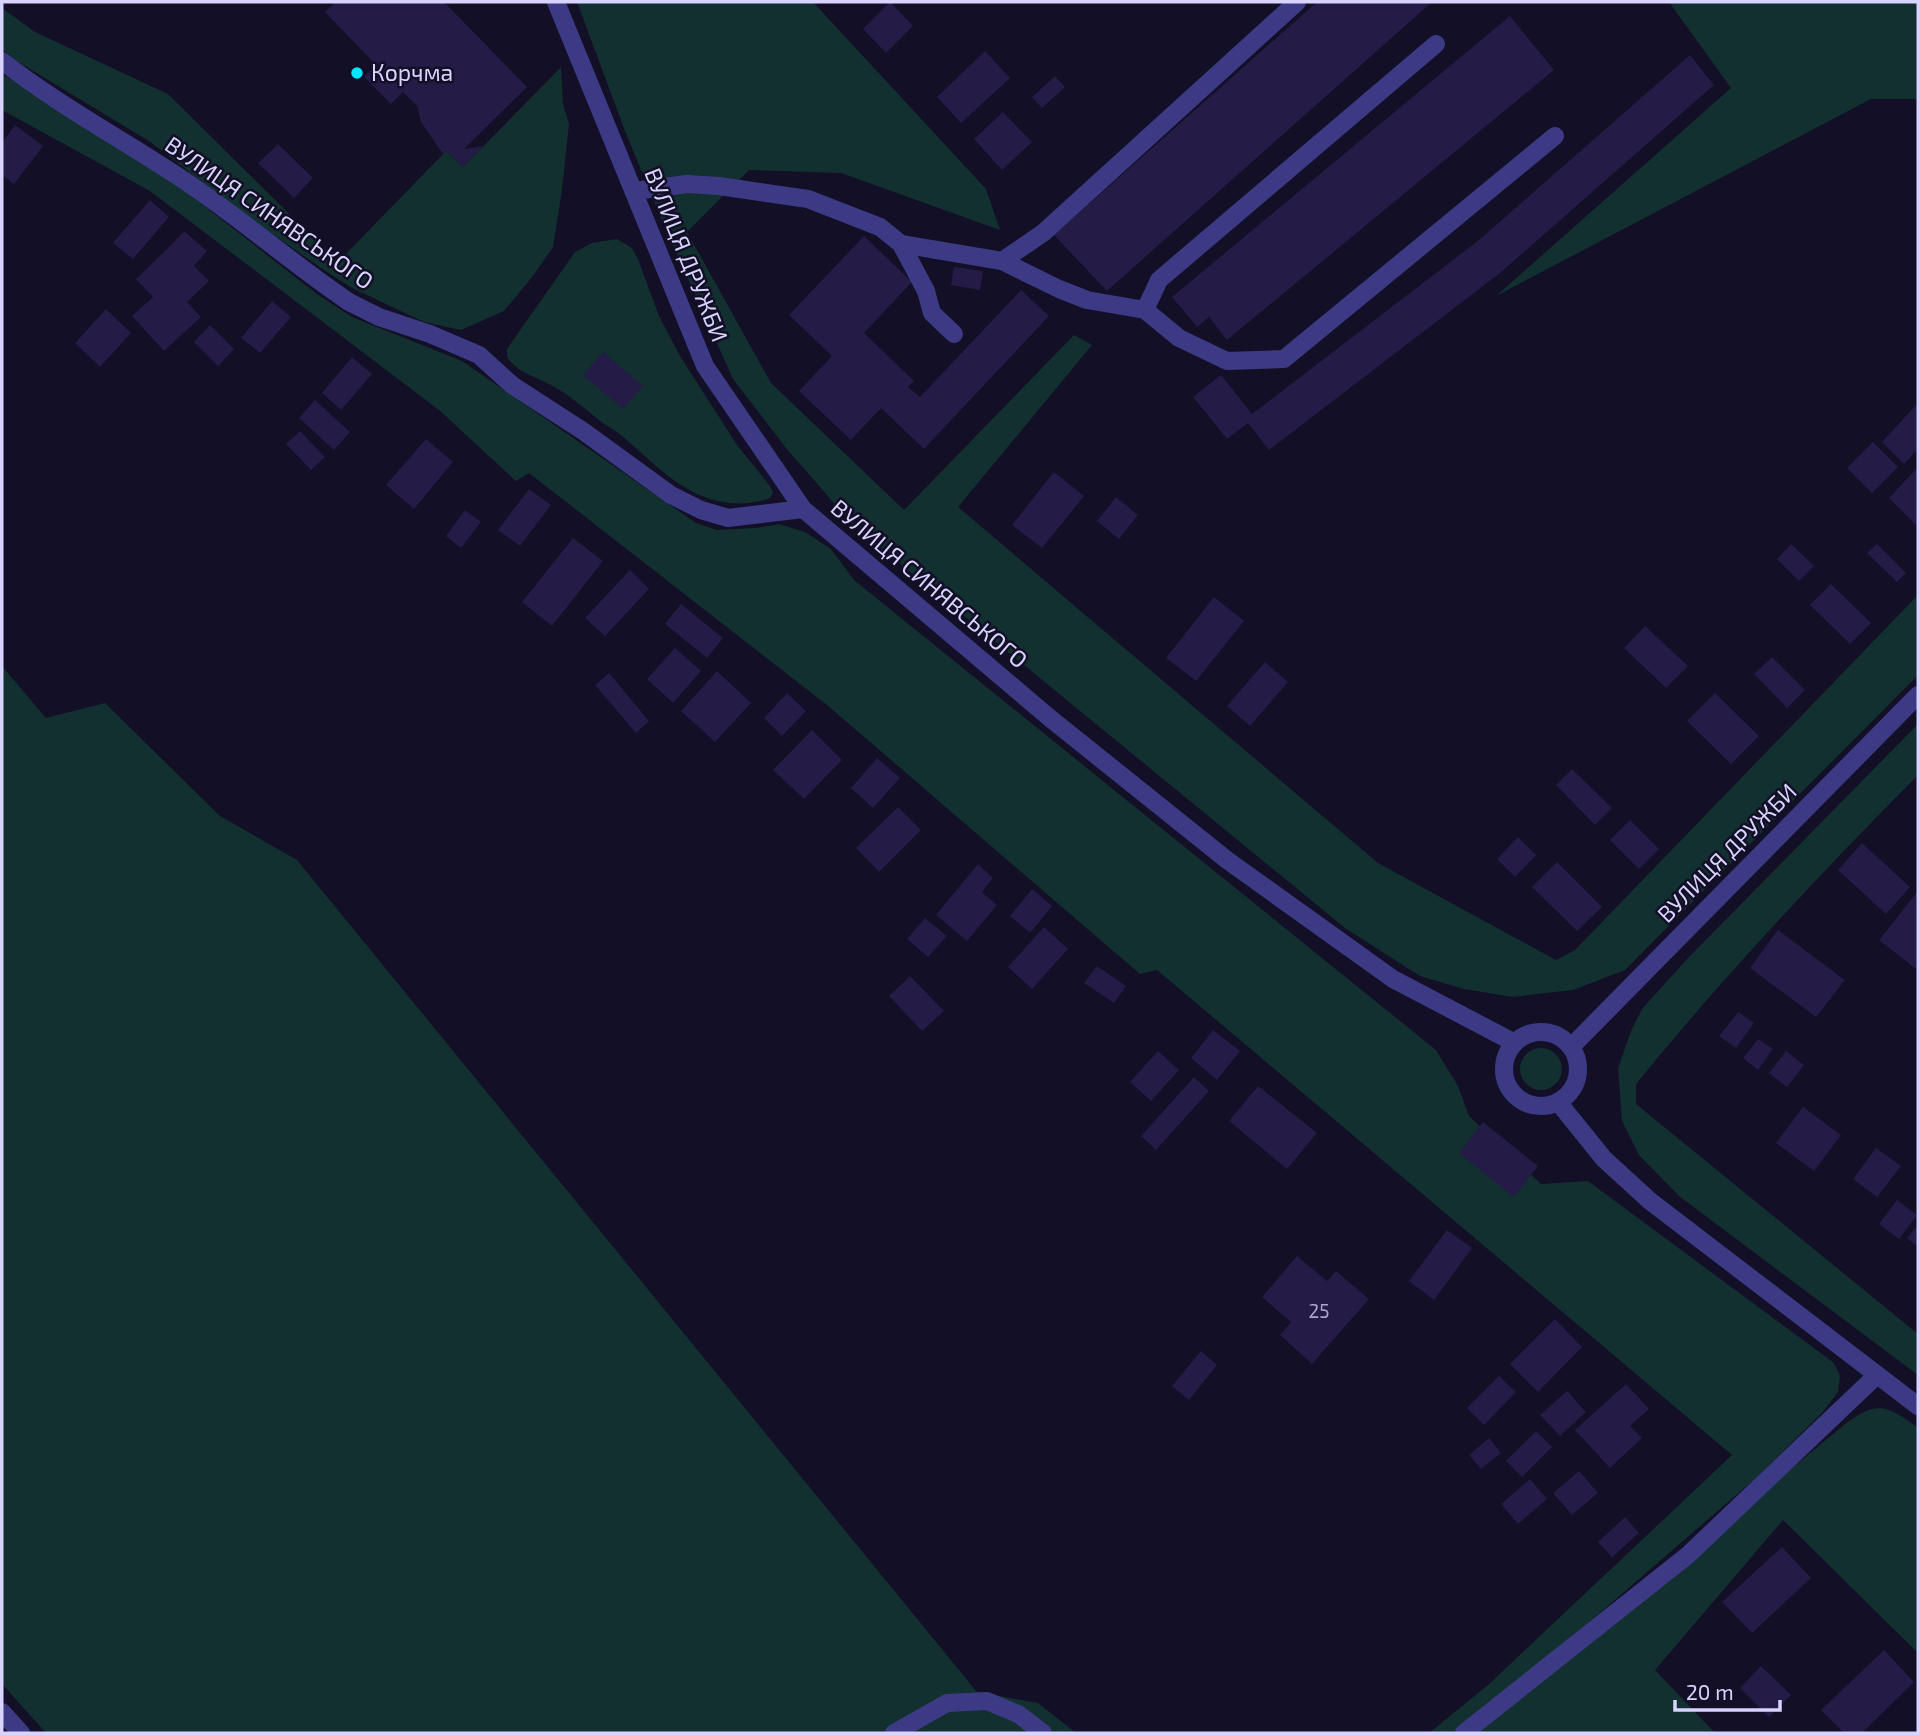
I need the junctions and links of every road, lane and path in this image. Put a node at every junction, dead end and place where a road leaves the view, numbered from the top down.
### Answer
1 (556, 2) edge
2 (1297, 2) edge
3 (1436, 44) dead end
4 (2, 61) edge
5 (1555, 136) dead end
6 (634, 191) junction
7 (901, 244) junction
8 (1002, 261) junction
9 (1145, 310) junction
10 (954, 334) dead end
11 (803, 509) junction
12 (1918, 695) edge
13 (1515, 1043) junction
14 (1572, 1046) junction
15 (1558, 1102) junction
16 (1877, 1375) junction
17 (1918, 1406) edge
18 (2, 1712) edge
19 (21, 1733) edge
20 (894, 1733) edge
21 (1043, 1733) edge
22 (1464, 1733) edge

1 - 6 street, ВУЛИЦЯ ДРУЖБИ
2 - 8 street
3 - 9 street
4 - 11 street, ВУЛИЦЯ СИНЯВСЬКОГО
5 - 9 street
6 - 7 street
6 - 11 street, ВУЛИЦЯ ДРУЖБИ
7 - 8 street
7 - 10 street
8 - 9 street
11 - 13 street, ВУЛИЦЯ СИНЯВСЬКОГО
12 - 14 street, ВУЛИЦЯ ДРУЖБИ
13 - 14 street
13 - 15 street
14 - 15 street
15 - 16 street
16 - 17 street
16 - 22 street
18 - 19 street
20 - 21 street

